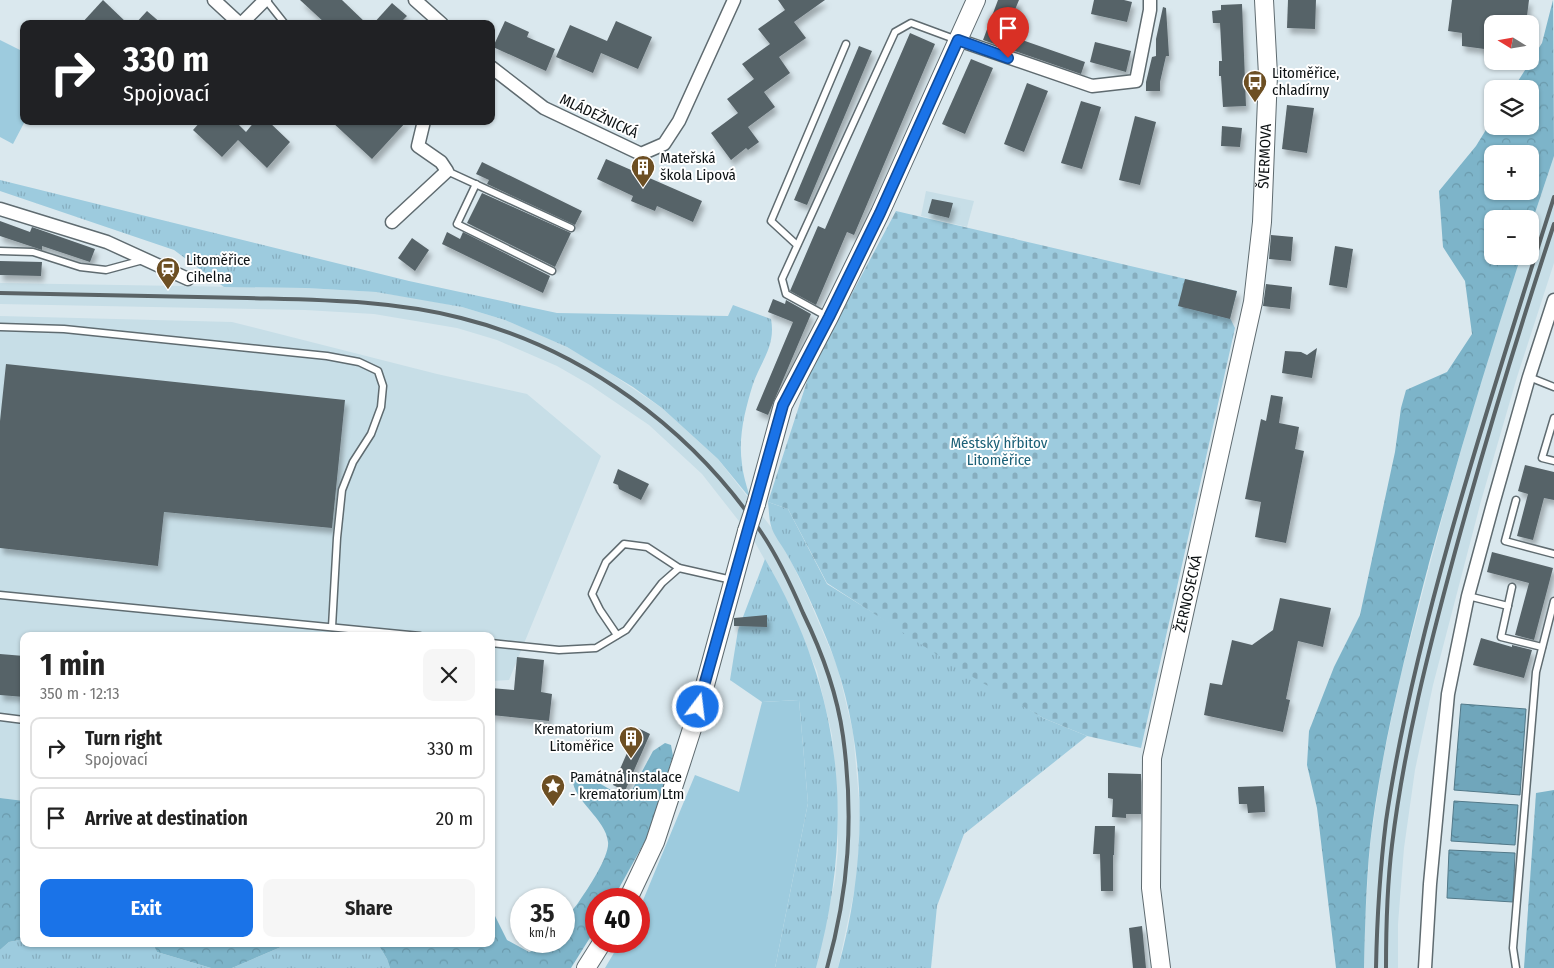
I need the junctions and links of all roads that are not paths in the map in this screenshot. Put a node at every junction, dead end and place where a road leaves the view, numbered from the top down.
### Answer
1 (214, 0) edge
2 (266, 0) edge
3 (415, 0) edge
4 (734, 0) edge
5 (976, 0) edge
6 (1150, 0) edge
7 (1264, 0) edge
8 (236, 20) edge
9 (245, 20) edge
10 (282, 20) edge
11 (438, 20) edge
12 (958, 40) junction
13 (846, 44) dead end
14 (495, 70) edge
15 (423, 125) edge
16 (447, 171) junction
17 (476, 184) junction
18 (0, 208) edge
19 (392, 222) dead end
20 (1262, 222) joint
21 (570, 228) dead end
22 (797, 245) junction
23 (0, 251) edge
24 (144, 260) junction
25 (552, 270) dead end
26 (188, 279) dead end
27 (1554, 300) edge
28 (829, 317) junction
29 (0, 327) edge
30 (1529, 377) junction
31 (1554, 387) edge
32 (1554, 418) edge
33 (1554, 461) edge
34 (1516, 500) dead end
35 (1554, 554) edge
36 (679, 568) junction
37 (733, 580) junction
38 (1512, 587) dead end
39 (0, 595) edge
40 (1468, 596) junction
41 (1554, 601) edge
42 (1508, 606) junction
43 (332, 627) junction
44 (381, 632) edge
45 (617, 635) junction
46 (495, 643) edge
47 (1542, 647) junction
48 (0, 717) edge
49 (20, 720) edge
50 (633, 888) edge
51 (595, 953) edge
52 (586, 968) edge
53 (1161, 968) edge
54 (1425, 968) edge
55 (1516, 968) edge

1 - 8 street
2 - 9 street
2 - 10 lane
3 - 11 street
4 - 14 street, MLÁDEŽNICKÁ
5 - 12 street
6 - 12 street
7 - 20 street, ŠVERMOVA
12 - 22 lane
12 - 28 street
13 - 22 lane
15 - 16 street
16 - 17 lane
16 - 19 street
17 - 21 lane
17 - 25 lane
18 - 24 street
20 - 53 street, ŽERNOSECKÁ
22 - 28 lane
23 - 24 lane
24 - 26 street
27 - 30 street
28 - 37 street, bridge
29 - 43 lane
30 - 31 lane
30 - 40 street
32 - 33 lane
34 - 35 lane
36 - 37 lane
36 - 45 lane
36 - 45 lane
37 - 50 street
38 - 42 lane
39 - 43 lane
40 - 42 lane
40 - 54 street
41 - 47 lane
42 - 47 lane
43 - 44 lane
45 - 46 lane
47 - 55 lane
48 - 49 lane
51 - 52 street

